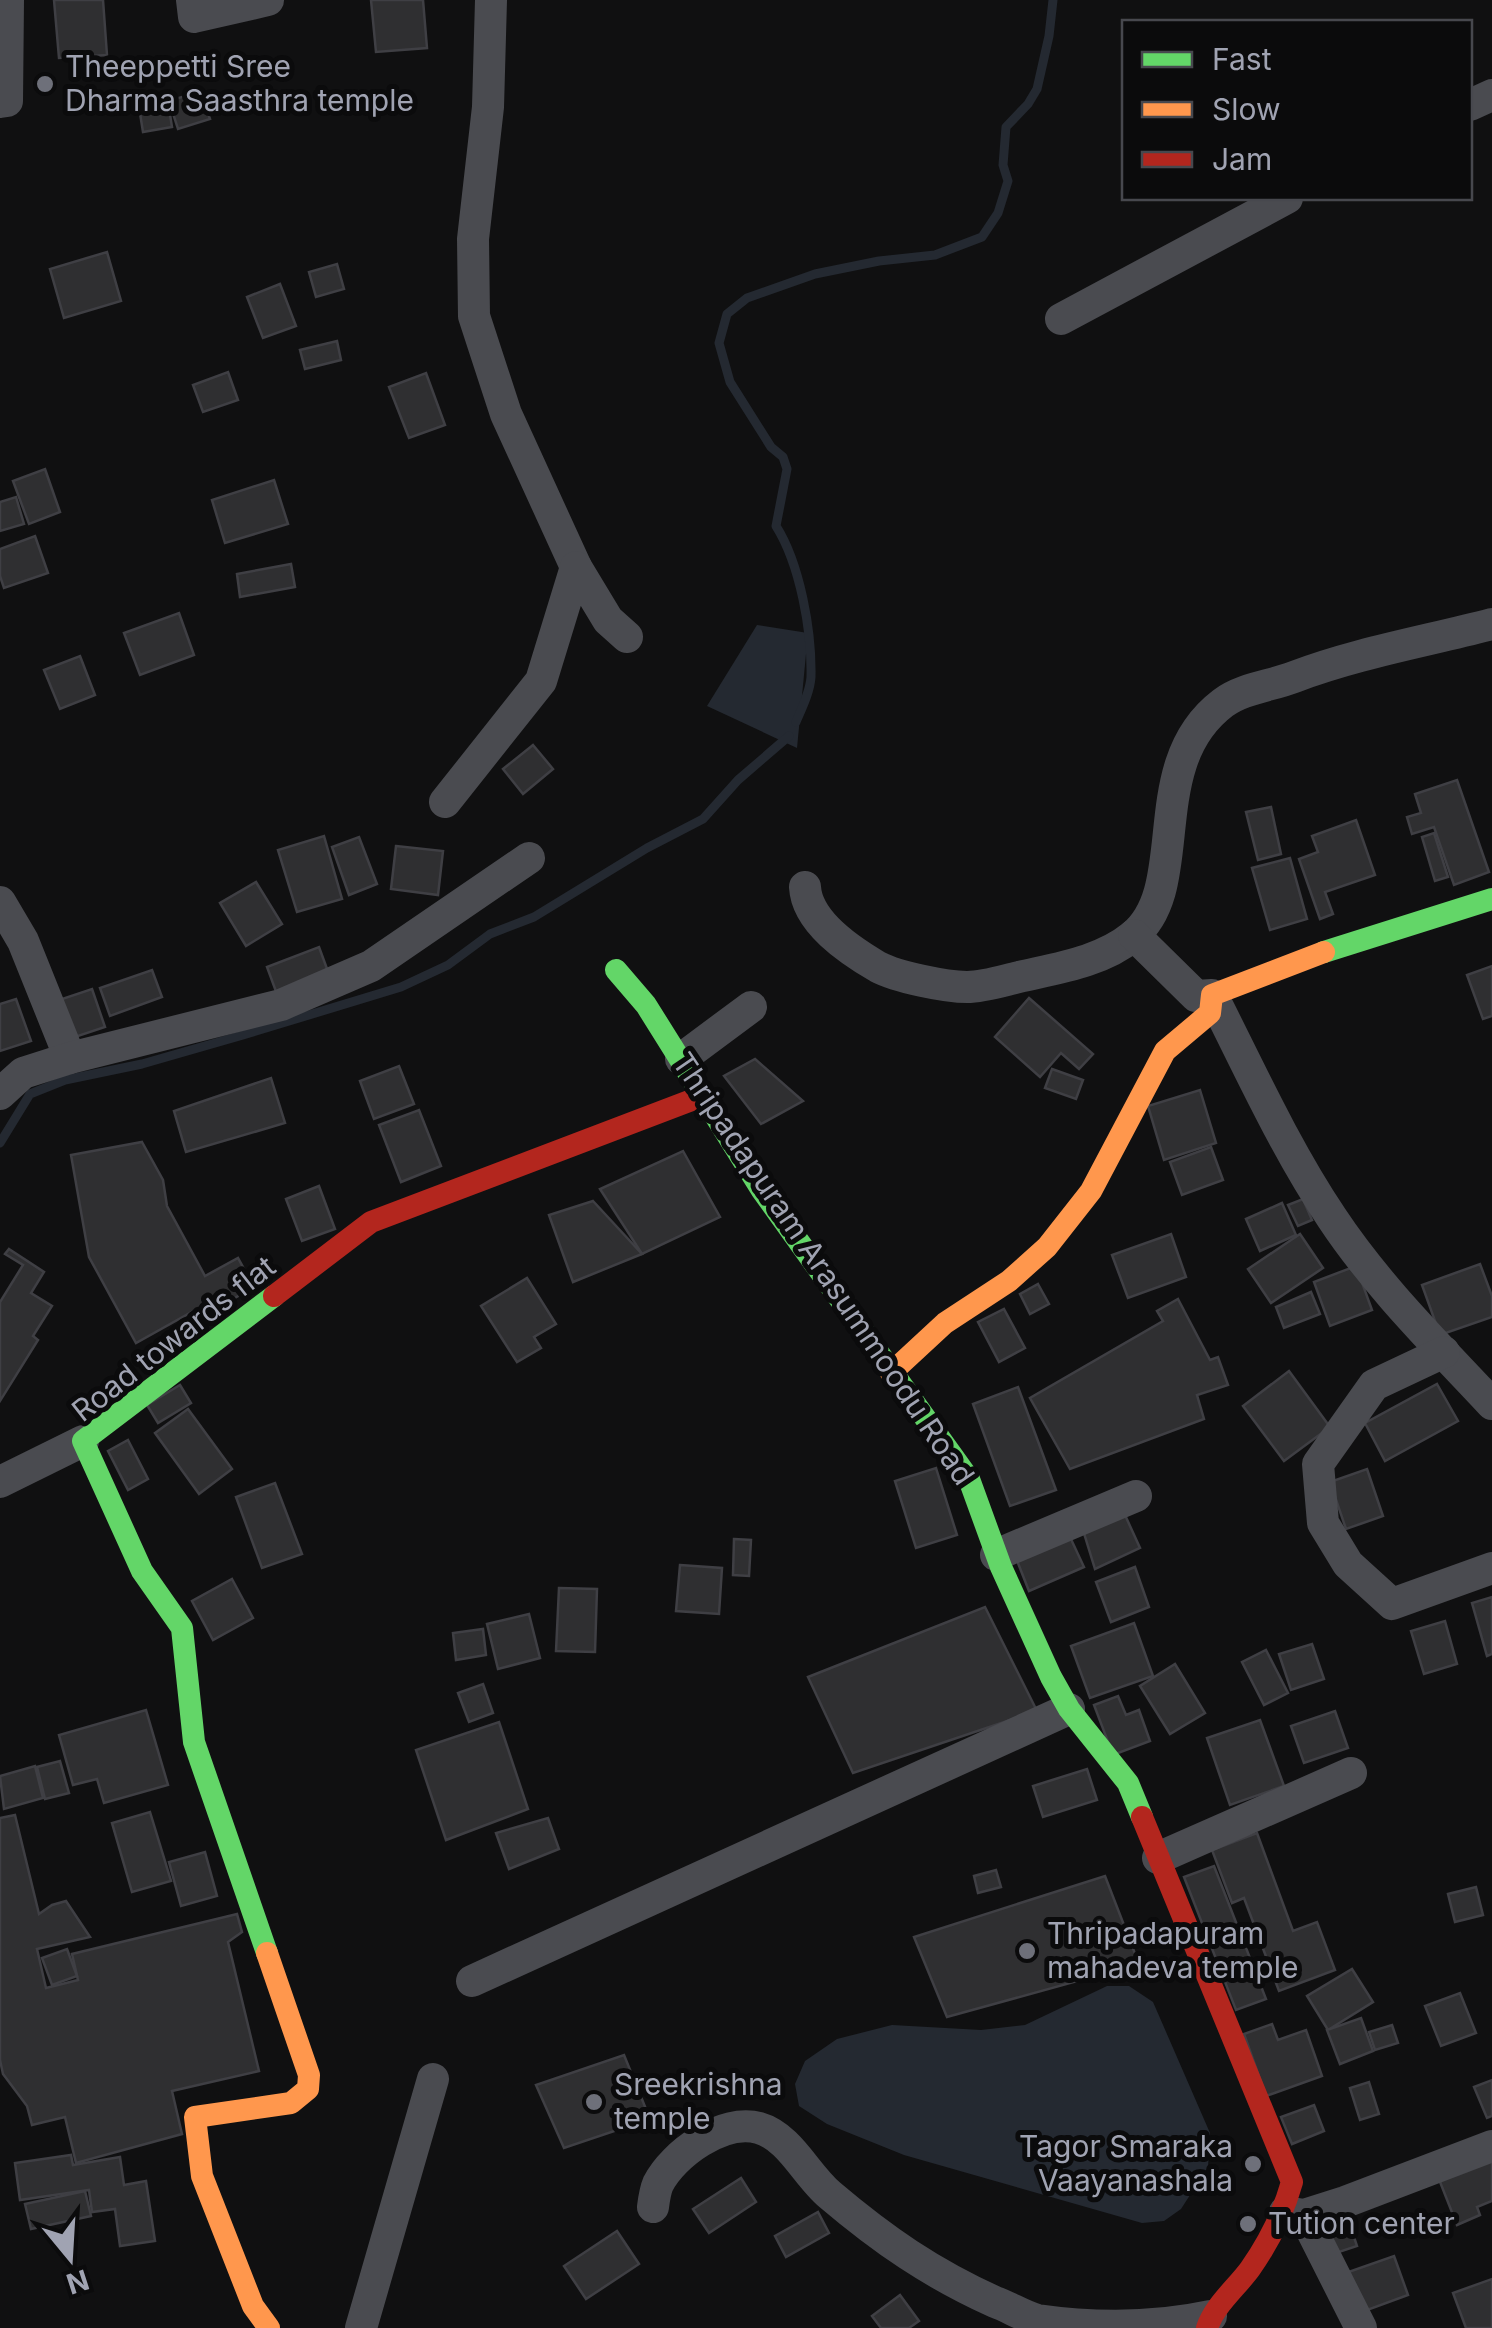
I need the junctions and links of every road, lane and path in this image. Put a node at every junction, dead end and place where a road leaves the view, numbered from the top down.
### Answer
1 (8, 0) edge
2 (192, 0) edge
3 (268, 0) edge
4 (491, 0) edge
5 (4, 102) edge
6 (1283, 200) edge
7 (1061, 319) dead end
8 (576, 567) junction
9 (1492, 624) edge
10 (627, 637) dead end
11 (445, 802) dead end
12 (529, 858) dead end
13 (805, 886) dead end
14 (1492, 899) edge
15 (0, 902) edge
16 (1134, 935) junction
17 (616, 970) dead end
18 (1212, 995) junction
19 (752, 1008) dead end
20 (70, 1058) junction
21 (681, 1059) junction
22 (0, 1094) edge
23 (704, 1096) junction
24 (1444, 1352) junction
25 (891, 1373) junction
26 (1492, 1404) edge
27 (83, 1442) junction
28 (0, 1482) edge
29 (1136, 1496) dead end
30 (996, 1555) junction
31 (1492, 1568) edge
32 (1069, 1708) junction
33 (1351, 1772) dead end
34 (1158, 1858) junction
35 (472, 1981) dead end
36 (433, 2080) dead end
37 (1492, 2146) edge
38 (653, 2206) dead end
39 (1295, 2213) junction
40 (1209, 2322) edge
41 (1042, 2324) edge
42 (269, 2328) edge
43 (361, 2328) edge
44 (1362, 2328) edge

1 - 5 street
2 - 3 street
4 - 8 street
6 - 7 street
8 - 10 street
8 - 11 street
9 - 16 street
12 - 20 street
13 - 16 street
14 - 18 street
15 - 20 street
16 - 18 street
17 - 21 street, Thripadapuram Arasummoodu Road
18 - 24 street
18 - 25 street
19 - 21 street
20 - 22 street
21 - 23 street, Thripadapuram Arasummoodu Road
23 - 25 street, Thripadapuram Arasummoodu Road
23 - 27 street, Road towards flat
24 - 26 street
24 - 31 street
25 - 30 street, Thripadapuram Arasummoodu Road
27 - 28 street
27 - 42 street, Road towards flat
29 - 30 street
30 - 32 street, Thripadapuram Arasummoodu Road
32 - 34 street, Thripadapuram Arasummoodu Road
32 - 35 street
33 - 34 street
34 - 39 street, Thripadapuram Arasummoodu Road
36 - 43 street
37 - 39 street
38 - 41 street
39 - 40 street
39 - 44 street
40 - 41 street

